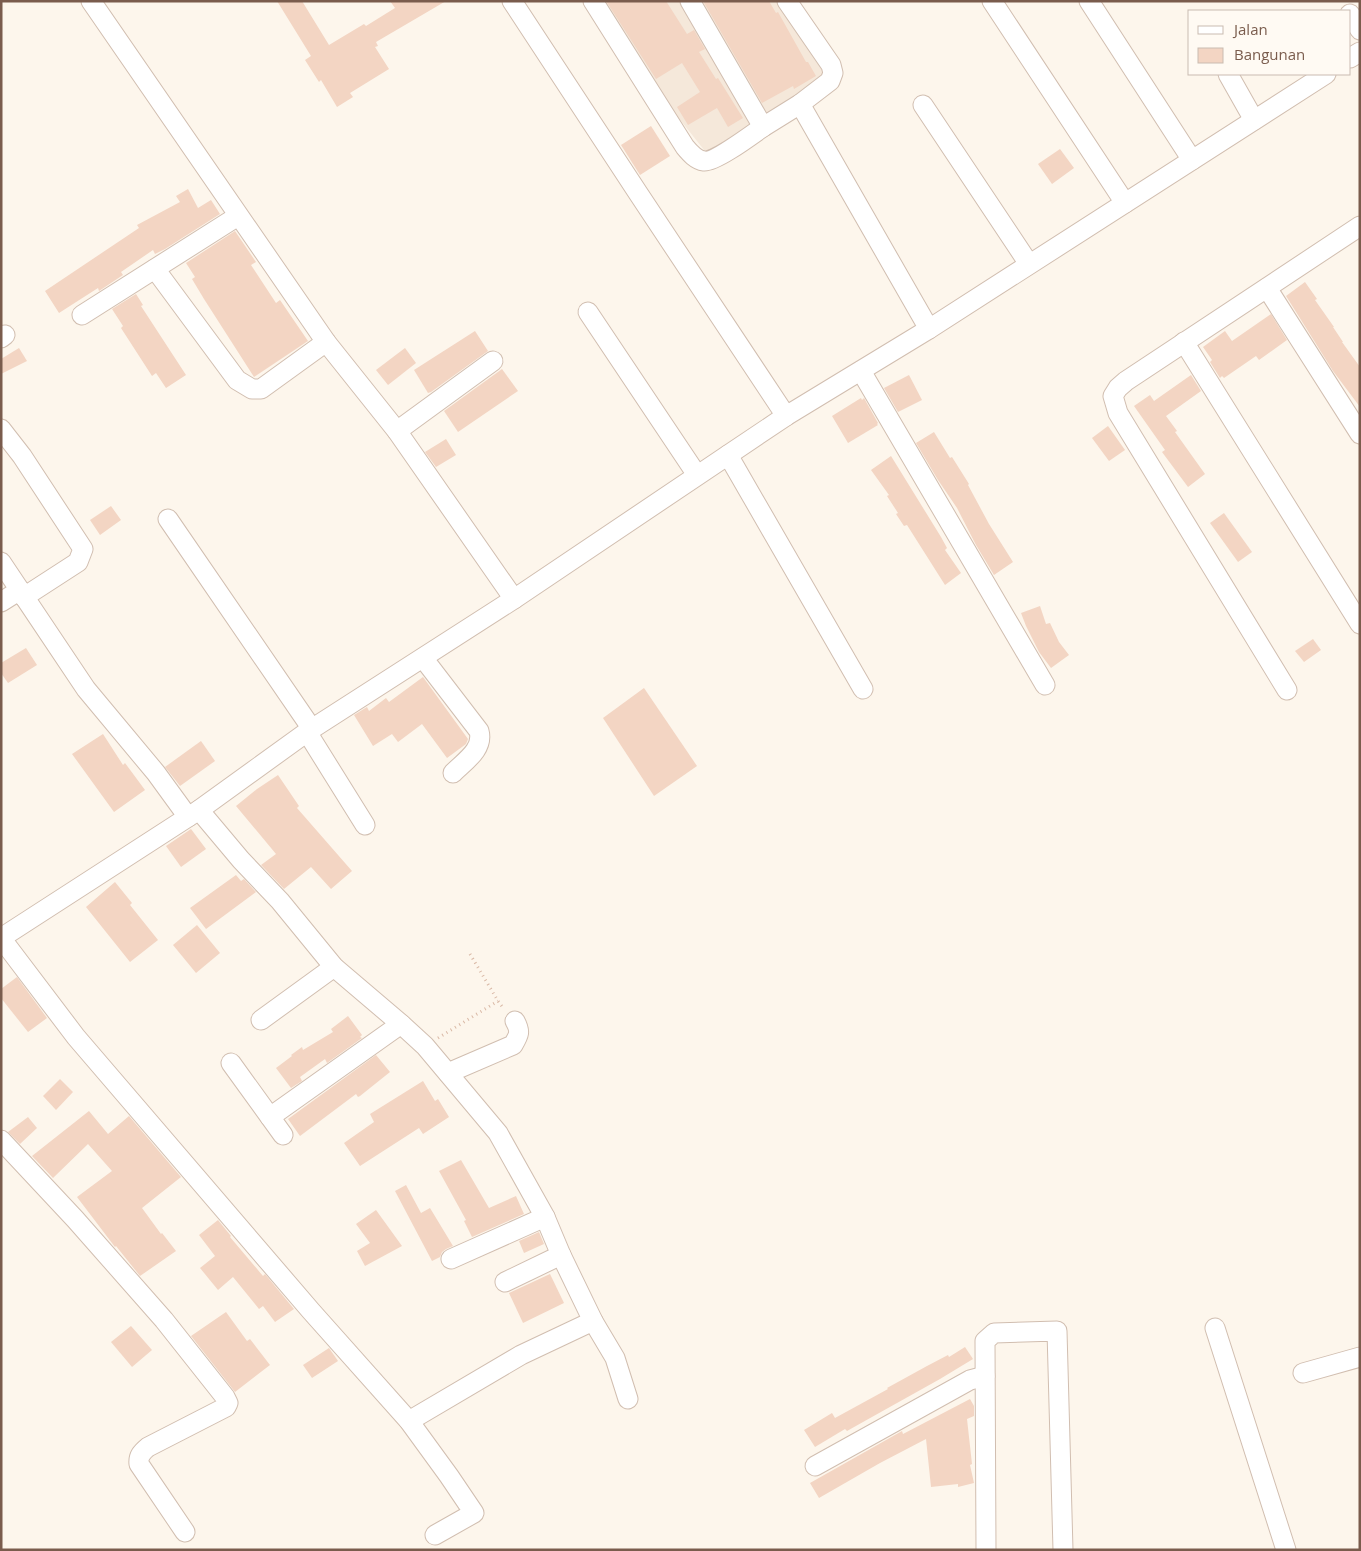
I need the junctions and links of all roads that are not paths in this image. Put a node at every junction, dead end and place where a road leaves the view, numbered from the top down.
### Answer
1 (91, 1) edge
2 (512, 1) edge
3 (593, 1) edge
4 (690, 1) edge
5 (787, 1) edge
6 (992, 1) edge
7 (1088, 1) edge
8 (1351, 15) edge
9 (1360, 30) edge
10 (1229, 75) edge
11 (1324, 75) edge
12 (800, 104) junction
13 (923, 105) dead end
14 (1254, 120) junction
15 (763, 127) junction
16 (1192, 160) junction
17 (1125, 203) junction
18 (238, 216) junction
19 (1360, 226) edge
20 (1029, 264) junction
21 (155, 269) junction
22 (1267, 288) junction
23 (588, 312) dead end
24 (82, 315) dead end
25 (929, 329) junction
26 (326, 342) junction
27 (1184, 342) junction
28 (493, 361) dead end
29 (861, 371) junction
30 (786, 416) junction
31 (1, 429) edge
32 (397, 431) junction
33 (1360, 434) edge
34 (728, 454) junction
35 (697, 475) junction
36 (168, 519) dead end
37 (1, 562) edge
38 (22, 593) junction
39 (514, 599) junction
40 (1, 602) edge
41 (1360, 624) edge
42 (423, 658) junction
43 (1046, 686) dead end
44 (863, 689) dead end
45 (1288, 690) dead end
46 (310, 730) junction
47 (453, 773) dead end
48 (193, 814) junction
49 (365, 825) dead end
50 (1, 938) edge
51 (334, 967) junction
52 (262, 1020) dead end
53 (515, 1021) road end
54 (401, 1024) junction
55 (232, 1064) dead end
56 (448, 1073) junction
57 (270, 1117) junction
58 (283, 1134) dead end
59 (1, 1140) edge
60 (545, 1217) junction
61 (561, 1256) junction
62 (451, 1259) dead end
63 (505, 1282) dead end
64 (593, 1321) junction
65 (1215, 1328) dead end
66 (1360, 1357) edge
67 (1303, 1373) dead end
68 (986, 1376) junction
69 (628, 1399) dead end
70 (408, 1421) junction
71 (815, 1466) dead end
72 (185, 1532) dead end
73 (435, 1535) dead end
74 (986, 1550) edge
75 (1063, 1550) edge
76 (1286, 1550) edge

1 - 18 street
2 - 30 street
3 - 15 street
4 - 15 street
5 - 12 street
6 - 17 street
7 - 16 street
8 - 9 street
10 - 14 street
11 - 14 street
12 - 15 street
12 - 25 street
13 - 20 street
14 - 16 street
16 - 17 street
17 - 20 street
18 - 21 street
18 - 26 street
19 - 22 street
20 - 25 street
21 - 24 street
21 - 26 street
22 - 27 street
22 - 33 street
23 - 35 street
25 - 29 street
26 - 32 street
27 - 41 street
27 - 45 street
28 - 32 street
29 - 30 street
29 - 43 street
30 - 34 street
31 - 38 street
32 - 39 street
34 - 35 street
34 - 44 street
35 - 39 street
36 - 46 street
37 - 38 street
38 - 40 street
38 - 48 street
39 - 42 street
42 - 46 street
42 - 47 street
46 - 48 street
46 - 49 street
48 - 50 street
48 - 51 street
50 - 70 street
51 - 52 street
51 - 54 street
53 - 56 street
54 - 56 street
54 - 57 street
55 - 57 street
56 - 60 street
57 - 58 street
59 - 72 street
60 - 61 street
60 - 62 street
61 - 63 street
61 - 64 street
64 - 69 street
64 - 70 street
65 - 76 street
66 - 67 street
68 - 71 street
68 - 74 street
68 - 75 street
70 - 73 street

